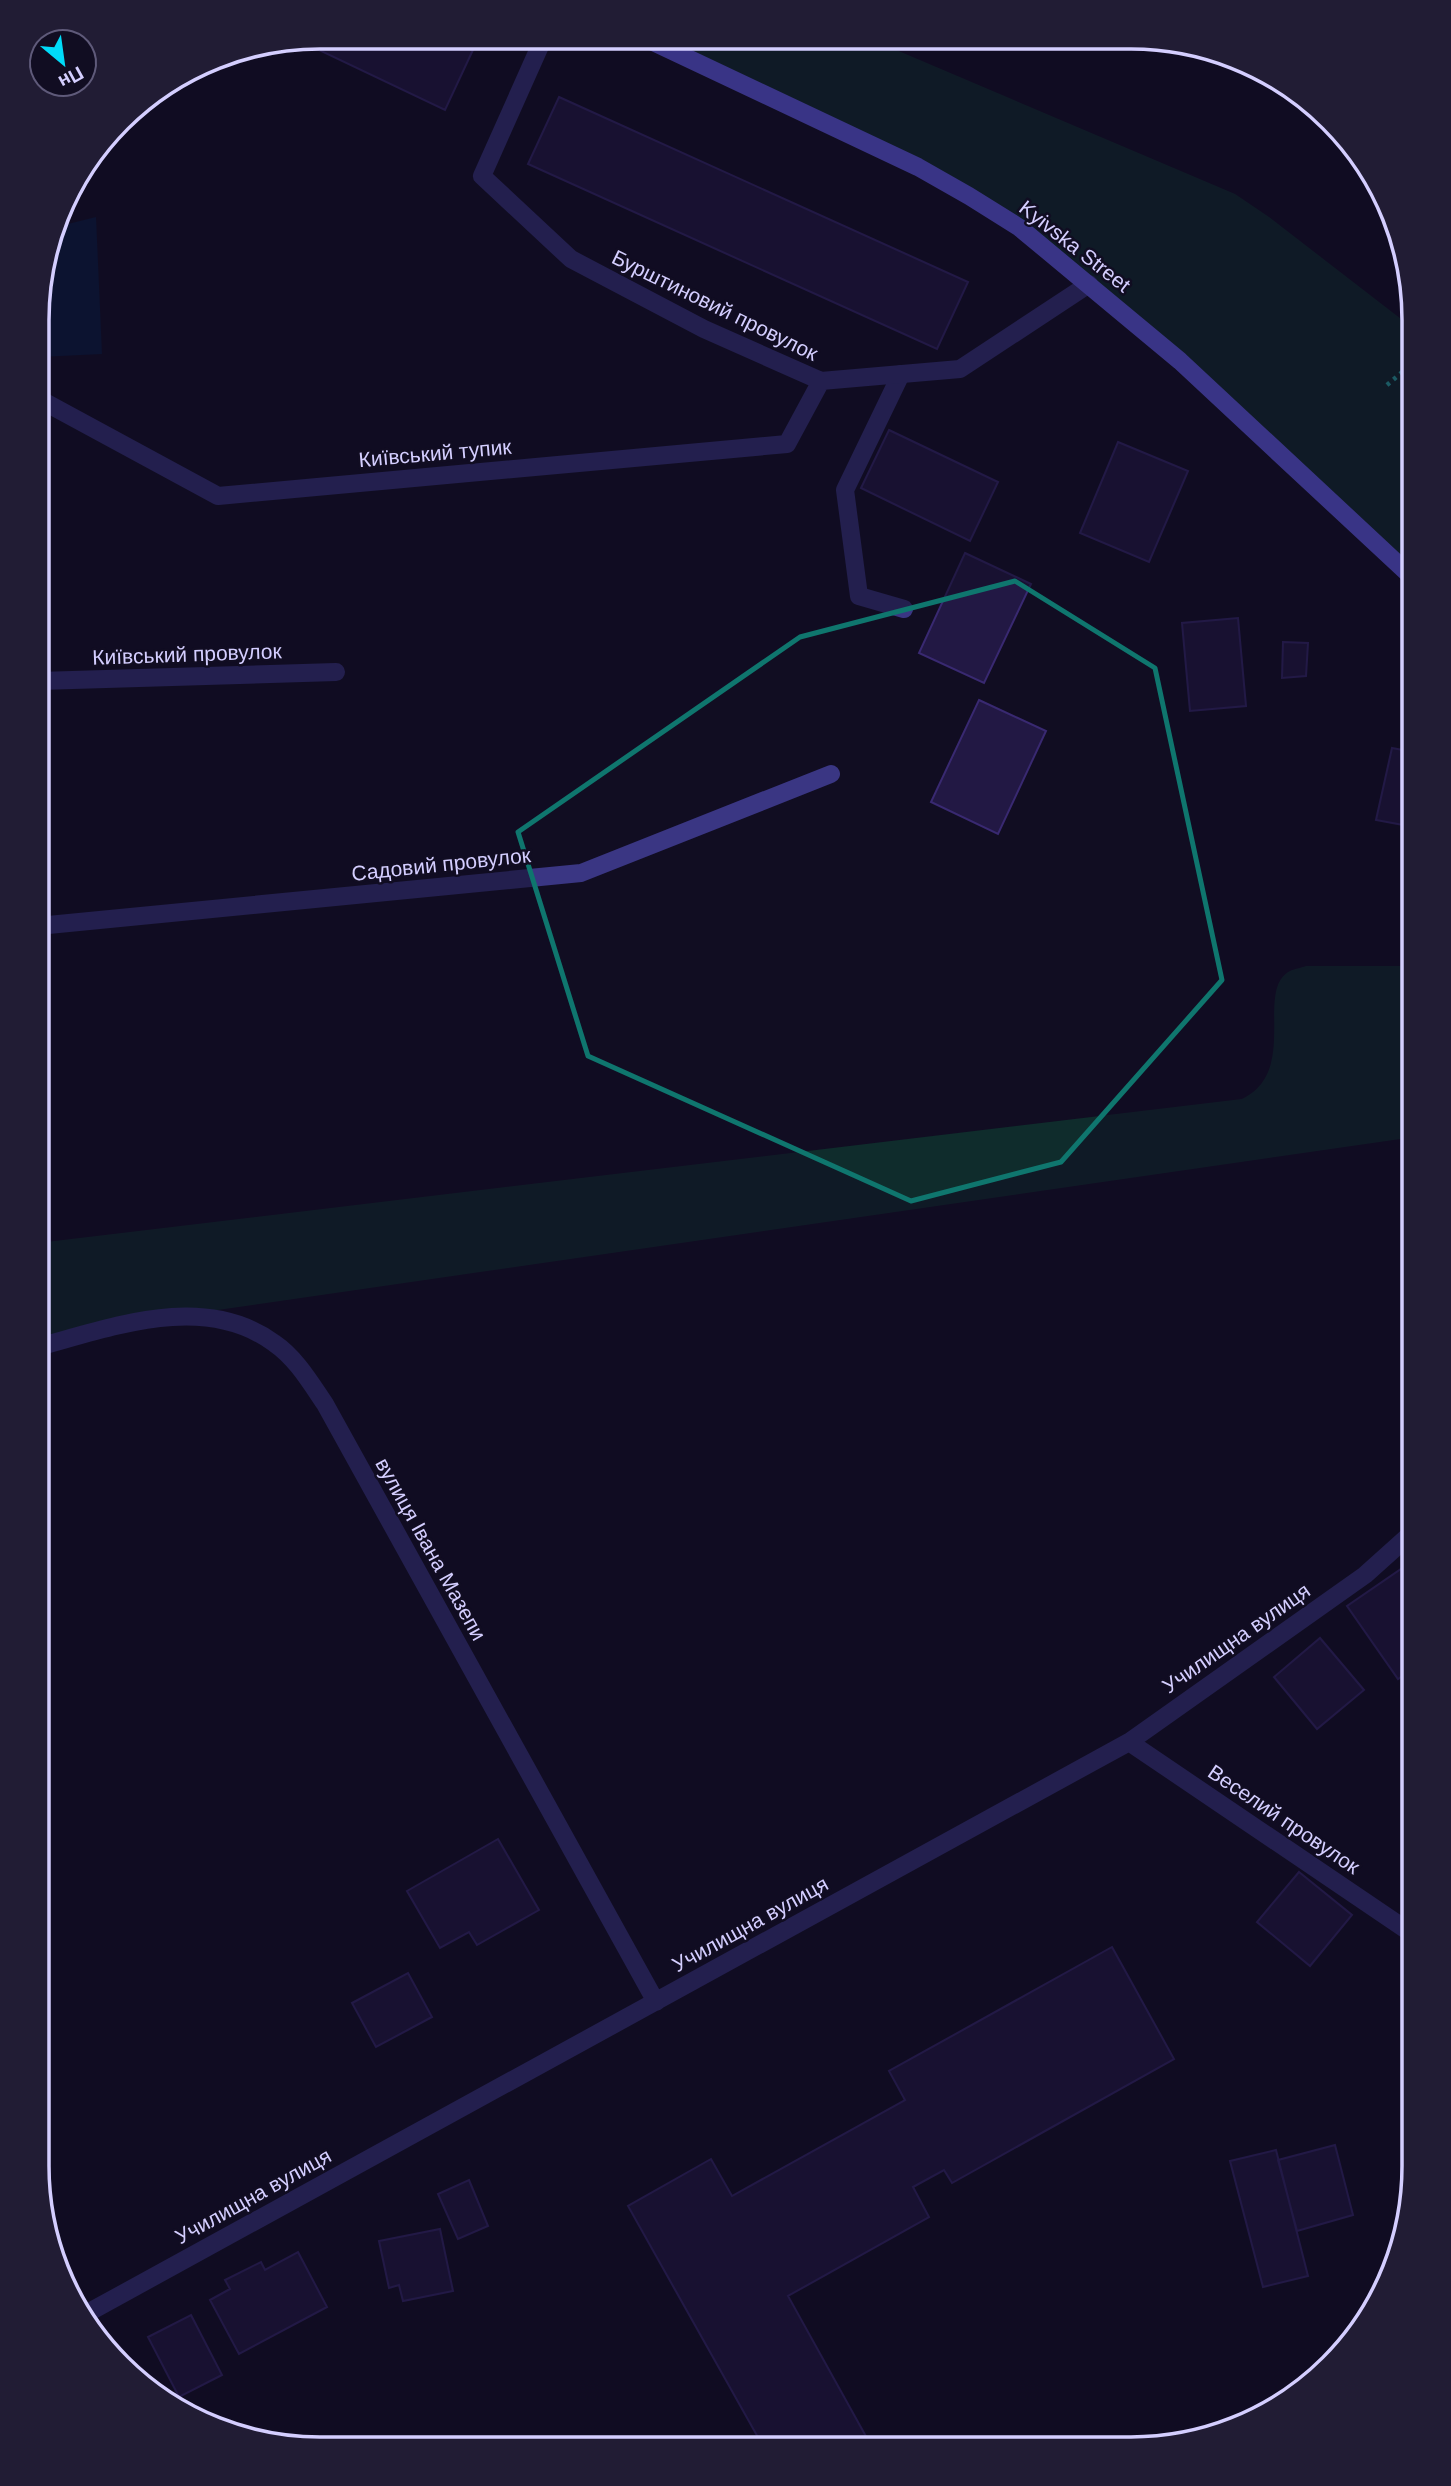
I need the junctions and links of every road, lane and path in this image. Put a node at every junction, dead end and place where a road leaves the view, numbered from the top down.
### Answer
1 (539, 49) edge
2 (668, 49) edge
3 (1089, 284) junction
4 (1402, 372) edge
5 (901, 374) junction
6 (821, 381) junction
7 (1387, 385) dead end
8 (49, 405) edge
9 (1402, 568) edge
10 (904, 609) dead end
11 (336, 672) dead end
12 (49, 681) edge
13 (831, 774) dead end
14 (49, 925) edge
15 (49, 1344) edge
16 (1402, 1542) edge
17 (1129, 1742) junction
18 (1402, 1927) edge
19 (656, 2001) junction
20 (91, 2311) edge

1 - 6 street, Бурштиновий провулок
2 - 3 street, Kyivska Street
3 - 5 street, Бурштиновий провулок
3 - 9 street, Kyivska Street
4 - 7 path
5 - 6 street, Бурштиновий провулок
5 - 10 street
6 - 8 street, Київський тупик
11 - 12 street, Київський провулок
13 - 14 street, Садовий провулок
15 - 19 street, вулиця Івана Мазепи
16 - 17 street, Училищна вулиця
17 - 18 street, Веселий провулок
17 - 19 street, Училищна вулиця
19 - 20 street, Училищна вулиця

